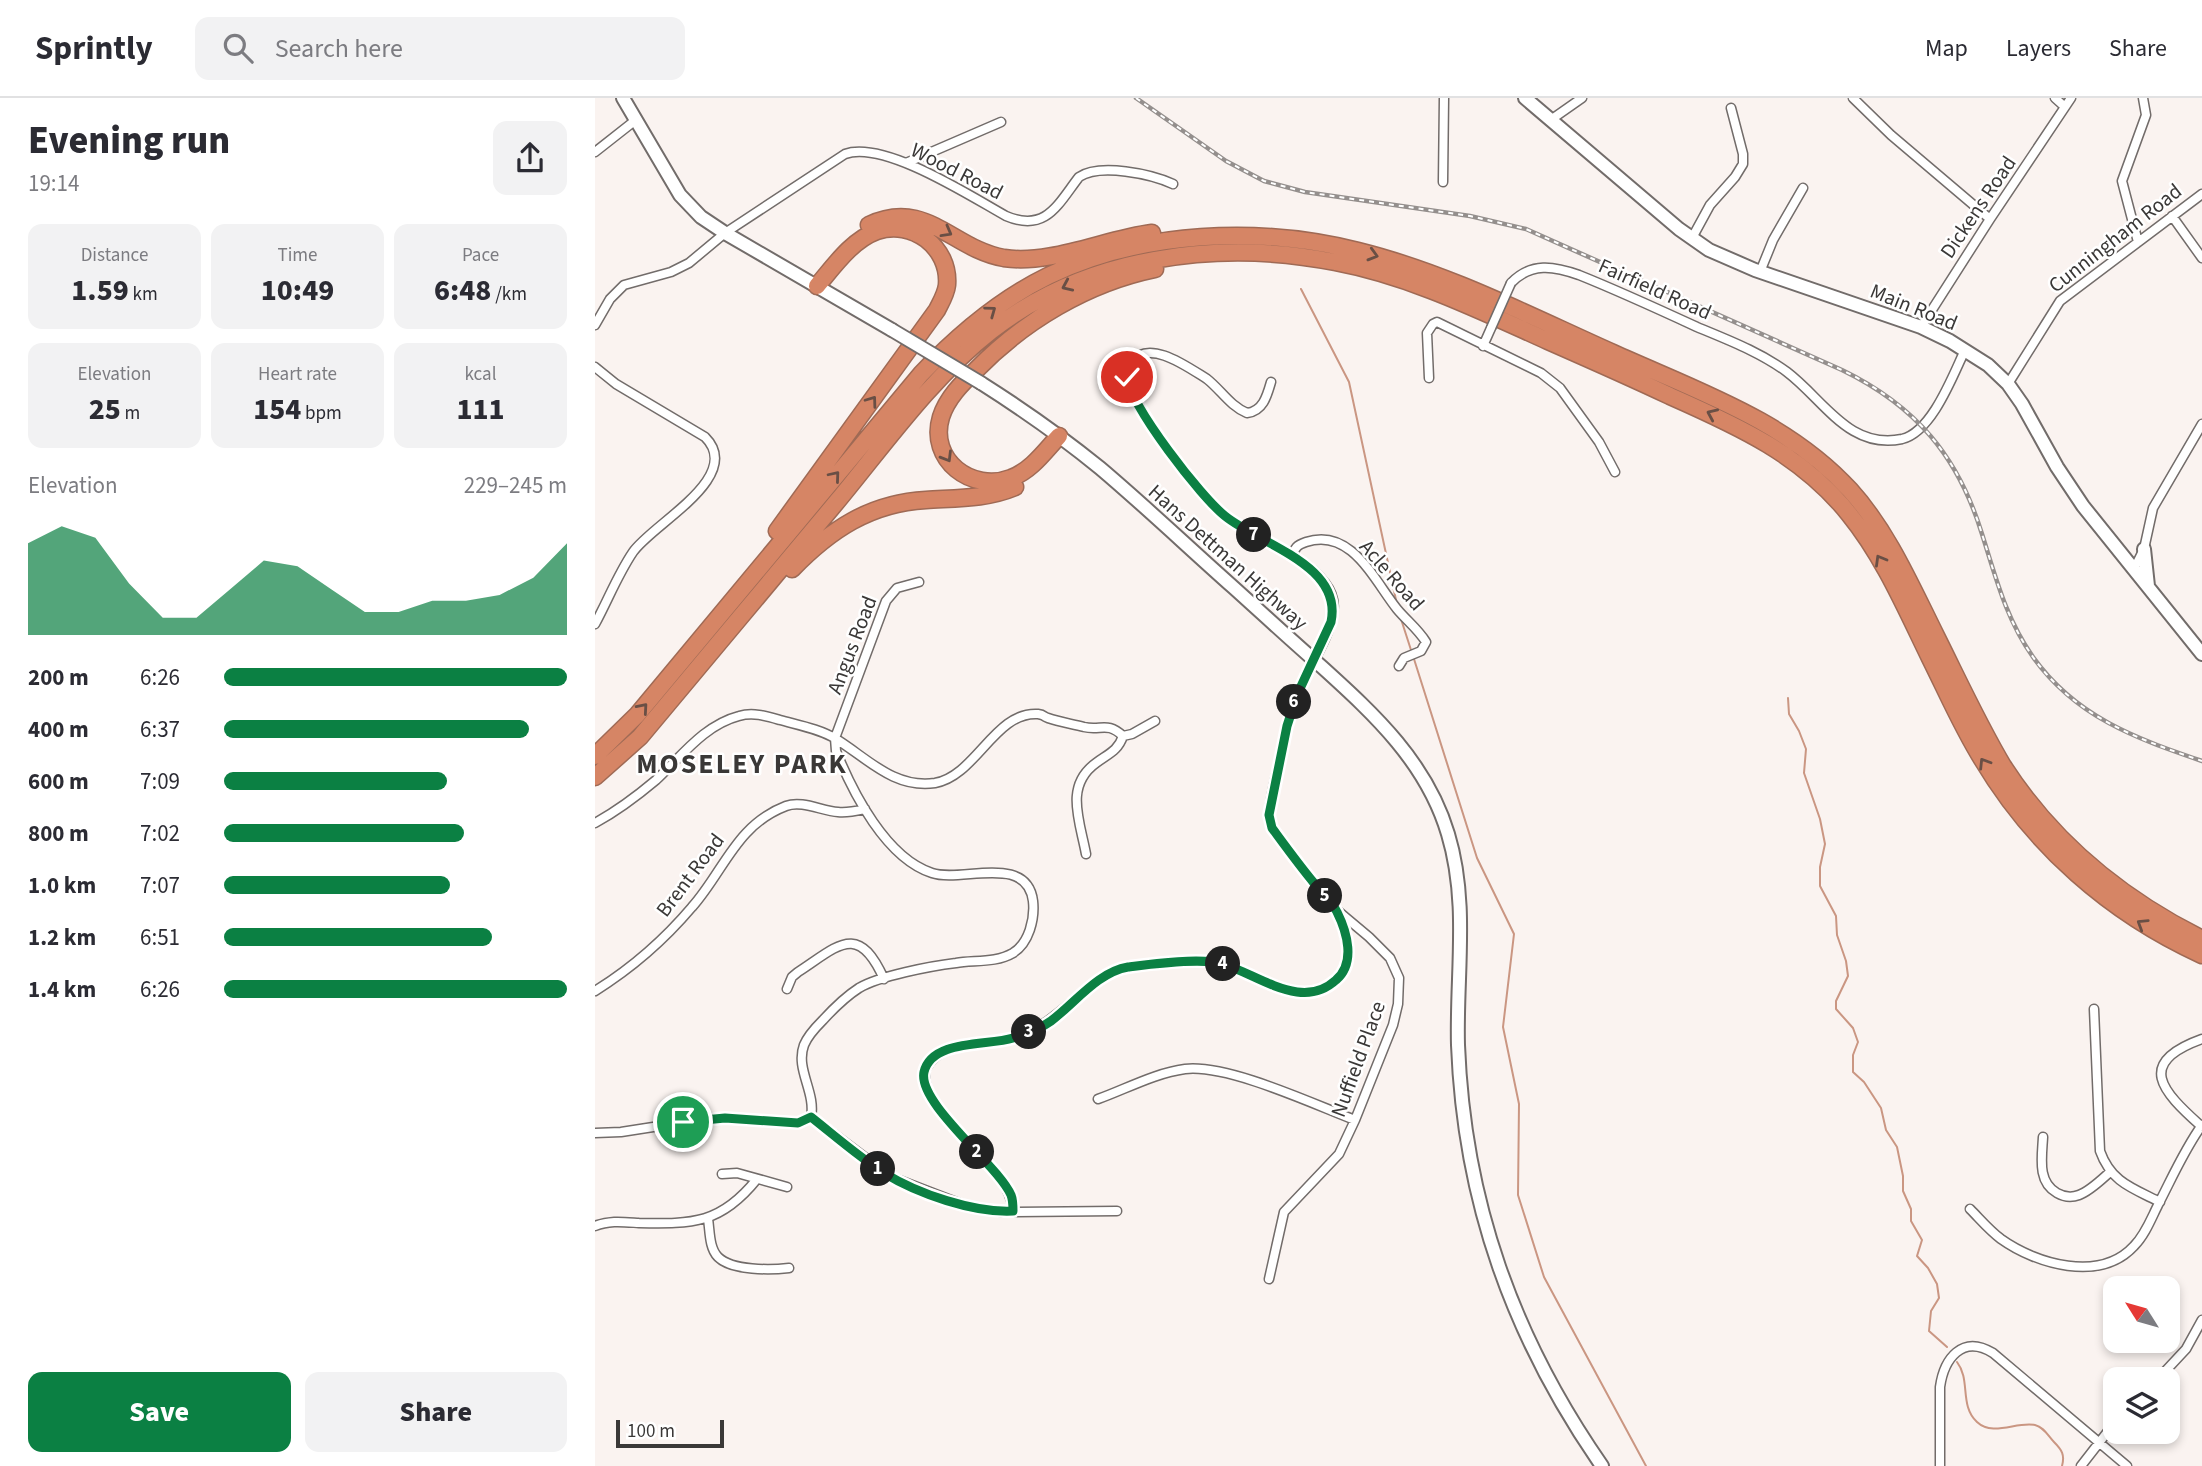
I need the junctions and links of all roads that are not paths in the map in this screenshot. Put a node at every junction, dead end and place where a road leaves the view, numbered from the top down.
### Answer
1 (623, 98) edge
2 (1444, 98) edge
3 (1525, 98) edge
4 (1582, 98) edge
5 (1853, 98) edge
6 (2055, 98) edge
7 (2071, 98) edge
8 (2143, 98) edge
9 (2065, 107) junction
10 (1731, 108) dead end
11 (637, 119) junction
12 (1552, 120) junction
13 (1001, 122) dead end
14 (595, 152) edge
15 (906, 163) junction
16 (1443, 182) dead end
17 (1173, 184) dead end
18 (1804, 188) dead end
19 (2202, 194) edge
20 (2172, 216) junction
21 (1990, 219) junction
22 (725, 233) junction
23 (1692, 239) junction
24 (2138, 242) junction
25 (1325, 245) junction
26 (1254, 252) junction
27 (2202, 258) edge
28 (1760, 272) junction
29 (812, 283) junction
30 (595, 326) edge
31 (1921, 327) junction
32 (1483, 345) junction
33 (1965, 350) junction
34 (595, 367) edge
35 (1429, 378) dead end
36 (1272, 383) dead end
37 (2008, 384) junction
38 (2202, 424) edge
39 (1063, 439) junction
40 (1615, 472) dead end
41 (2144, 549) junction
42 (1293, 557) junction
43 (2134, 569) junction
44 (919, 582) dead end
45 (2148, 586) junction
46 (595, 624) edge
47 (703, 636) junction
48 (2202, 654) edge
49 (1313, 660) junction
50 (1399, 666) dead end
51 (689, 678) junction
52 (1155, 721) dead end
53 (1123, 736) junction
54 (835, 738) junction
55 (595, 756) edge
56 (595, 777) edge
57 (865, 809) junction
58 (595, 823) edge
59 (1086, 855) dead end
60 (1336, 910) junction
61 (2202, 939) edge
62 (2202, 956) edge
63 (884, 979) junction
64 (787, 989) dead end
65 (595, 992) edge
66 (2094, 1009) dead end
67 (2202, 1039) edge
68 (1098, 1099) dead end
69 (811, 1117) junction
70 (1355, 1120) junction
71 (2202, 1125) edge
72 (595, 1133) edge
73 (2043, 1137) dead end
74 (2110, 1172) junction
75 (722, 1174) dead end
76 (757, 1180) junction
77 (786, 1187) dead end
78 (2160, 1202) junction
79 (1970, 1209) dead end
80 (1013, 1211) junction
81 (1117, 1211) dead end
82 (708, 1219) junction
83 (595, 1226) edge
84 (789, 1268) dead end
85 (1269, 1279) dead end
86 (2202, 1320) edge
87 (2169, 1367) edge
88 (2103, 1437) edge
89 (2100, 1441) junction
90 (1602, 1466) edge
91 (1940, 1466) edge
92 (2081, 1466) edge
93 (2127, 1466) edge

1 - 11 street, Hans Dettman Highway
2 - 16 street
3 - 12 street, Main Road
4 - 12 street
5 - 21 street
6 - 9 street
7 - 9 street, Dickens Road
8 - 24 street
9 - 21 street, Dickens Road
10 - 23 street
11 - 14 street
11 - 22 street, Hans Dettman Highway
12 - 23 street, Main Road
13 - 15 street
15 - 17 street, Wood Road
15 - 22 street, Wood Road
18 - 28 street
19 - 20 street, Cunningham Road
20 - 24 street, Cunningham Road
20 - 27 street
21 - 31 street, Dickens Road
22 - 29 street, Hans Dettman Highway
22 - 30 street, Wood Road
23 - 28 street, Main Road
24 - 37 street, Cunningham Road
29 -> 25 highway
47 -> 25 highway
25 -> 61 highway
26 -> 39 highway
26 -> 51 highway
62 -> 26 highway
28 - 31 street, Main Road
29 - 39 street, Hans Dettman Highway, bridge
47 -> 29 highway
31 - 33 street, Main Road
32 - 33 street, Fairfield Road, bridge
32 - 35 street
32 - 40 street
33 - 37 street, Main Road
34 - 46 street
36 - 42 street
37 - 43 street, Main Road
38 - 41 street
39 - 49 street, Hans Dettman Highway
39 - 51 highway
41 - 43 street
41 - 45 street
42 - 49 street
42 - 50 street, Acle Road
43 - 45 street, Main Road
44 - 54 street, Angus Road
45 - 48 street, Main Road
55 -> 47 highway
49 - 60 street
49 - 90 street, Hans Dettman Highway
51 - 56 highway
52 - 53 street
53 - 54 street
53 - 59 street
54 - 57 street
54 - 58 street
57 - 63 street
57 - 65 street, Brent Road
60 - 70 street, Nuffield Place
60 - 80 street
63 - 64 street
63 - 69 street
66 - 74 street
67 - 71 street
68 - 70 street
69 - 72 street
69 - 80 street
70 - 85 street, Nuffield Place
71 - 78 street
73 - 74 street
74 - 78 street
75 - 76 street
76 - 77 street
76 - 82 street
78 - 79 street
80 - 81 street
82 - 83 street
82 - 84 street
86 - 87 street
88 - 89 street
89 - 91 street
89 - 92 street
89 - 93 street

